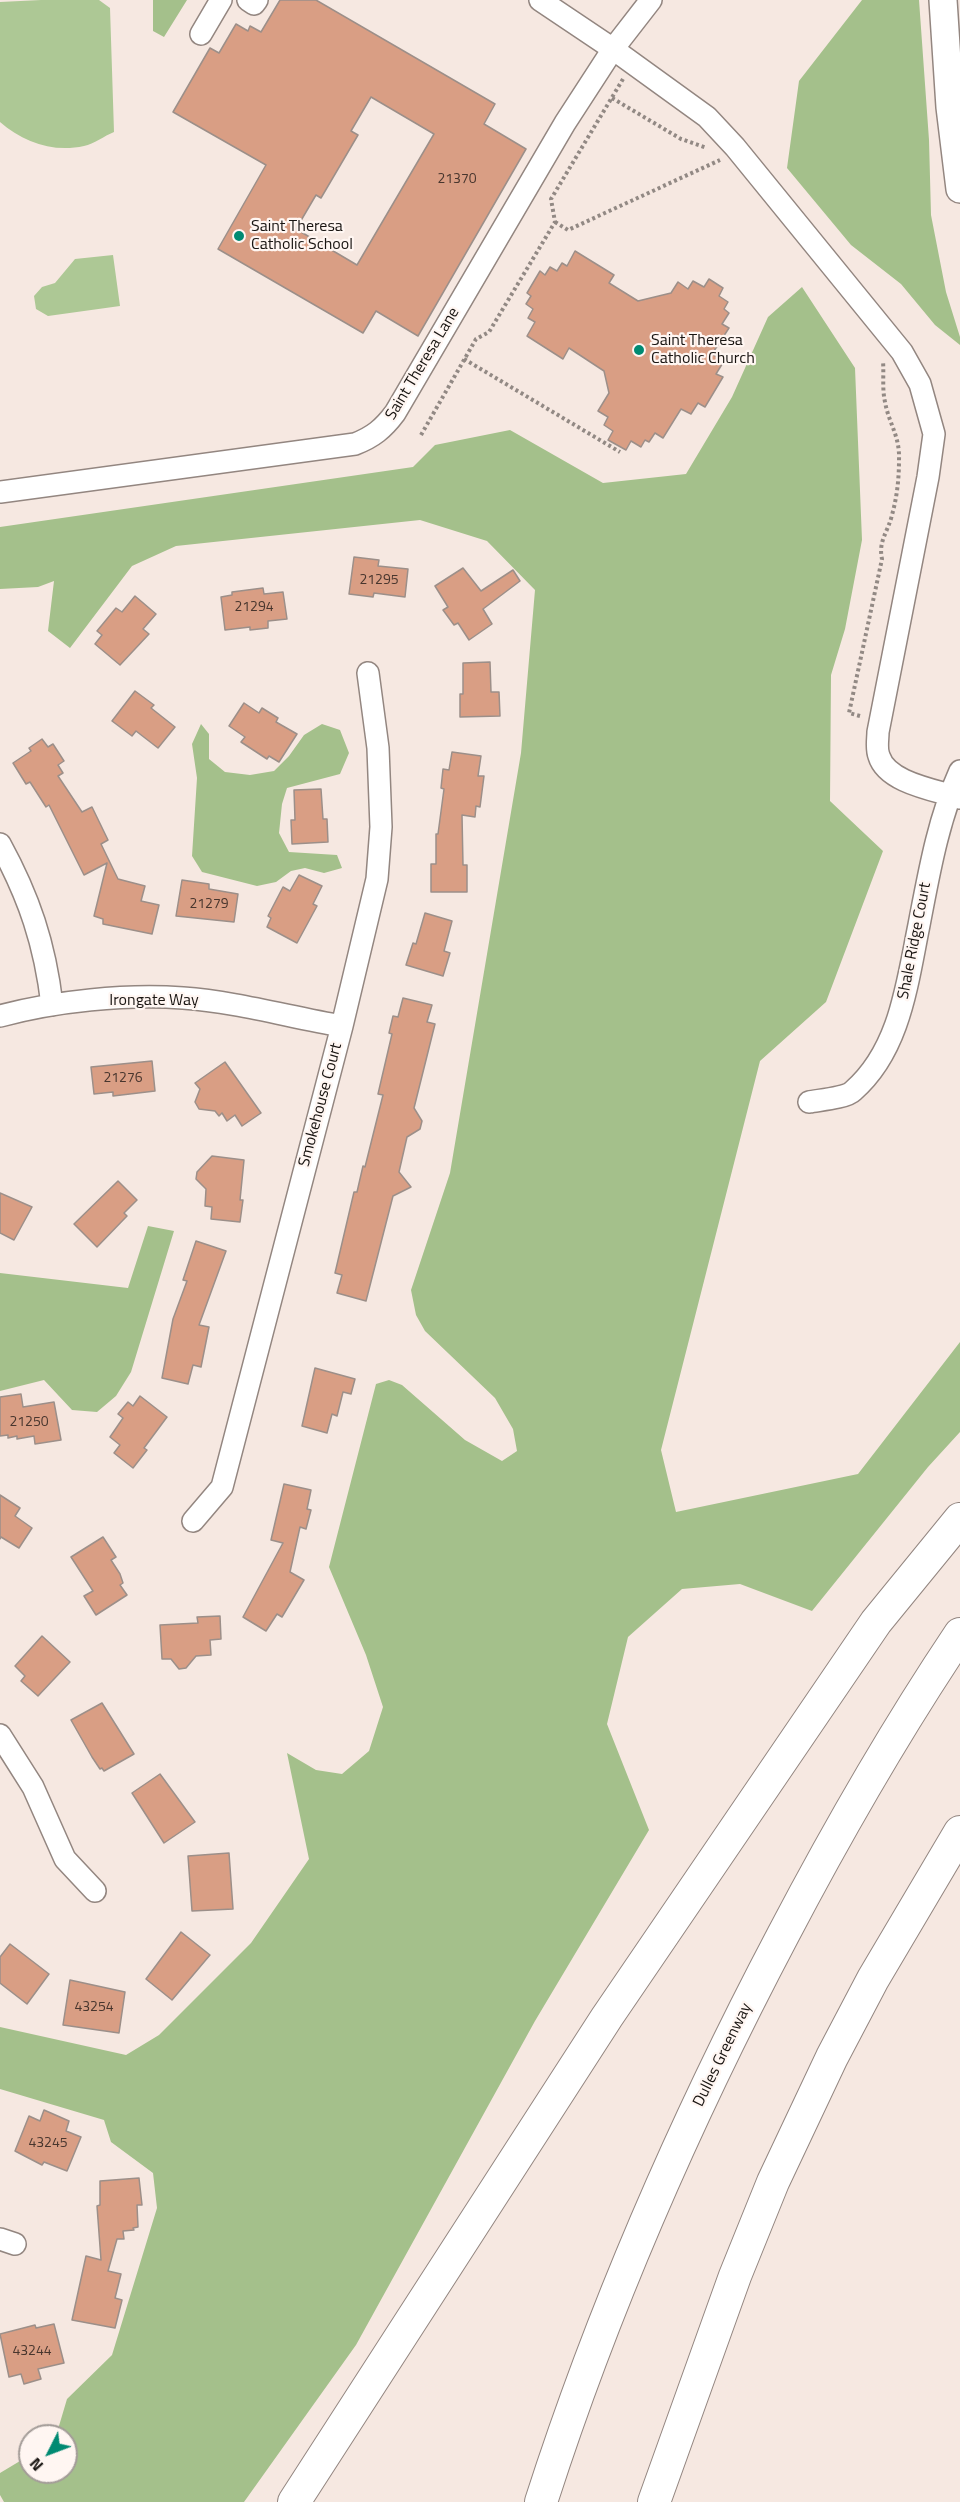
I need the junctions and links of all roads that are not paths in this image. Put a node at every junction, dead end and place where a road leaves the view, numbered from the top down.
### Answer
1 (221, 0) edge
2 (248, 0) edge
3 (257, 0) edge
4 (540, 0) edge
5 (649, 0) edge
6 (943, 0) edge
7 (201, 34) dead end
8 (613, 49) junction
9 (960, 189) edge
10 (0, 492) edge
11 (368, 673) dead end
12 (960, 771) edge
13 (955, 796) edge
14 (0, 844) edge
15 (52, 1005) junction
16 (0, 1016) edge
17 (342, 1026) junction
18 (809, 1102) dead end
19 (960, 1519) edge
20 (193, 1521) dead end
21 (960, 1634) edge
22 (0, 1735) edge
23 (960, 1832) edge
24 (95, 1891) dead end
25 (294, 2502) edge
26 (541, 2502) edge
27 (654, 2502) edge

1 - 7 street
2 - 3 street
4 - 8 street
5 - 8 street, Saint Theresa Lane
6 - 9 main road
8 - 10 street, Saint Theresa Lane
8 - 13 street
11 - 17 street, Smokehouse Court
12 - 13 street, Shale Ridge Court
13 - 18 street, Shale Ridge Court
14 - 15 street
15 - 16 street, Irongate Way
15 - 17 street, Irongate Way
17 - 20 street, Smokehouse Court
19 - 25 highway
21 - 26 highway, Dulles Greenway
22 - 24 street
23 - 27 highway

